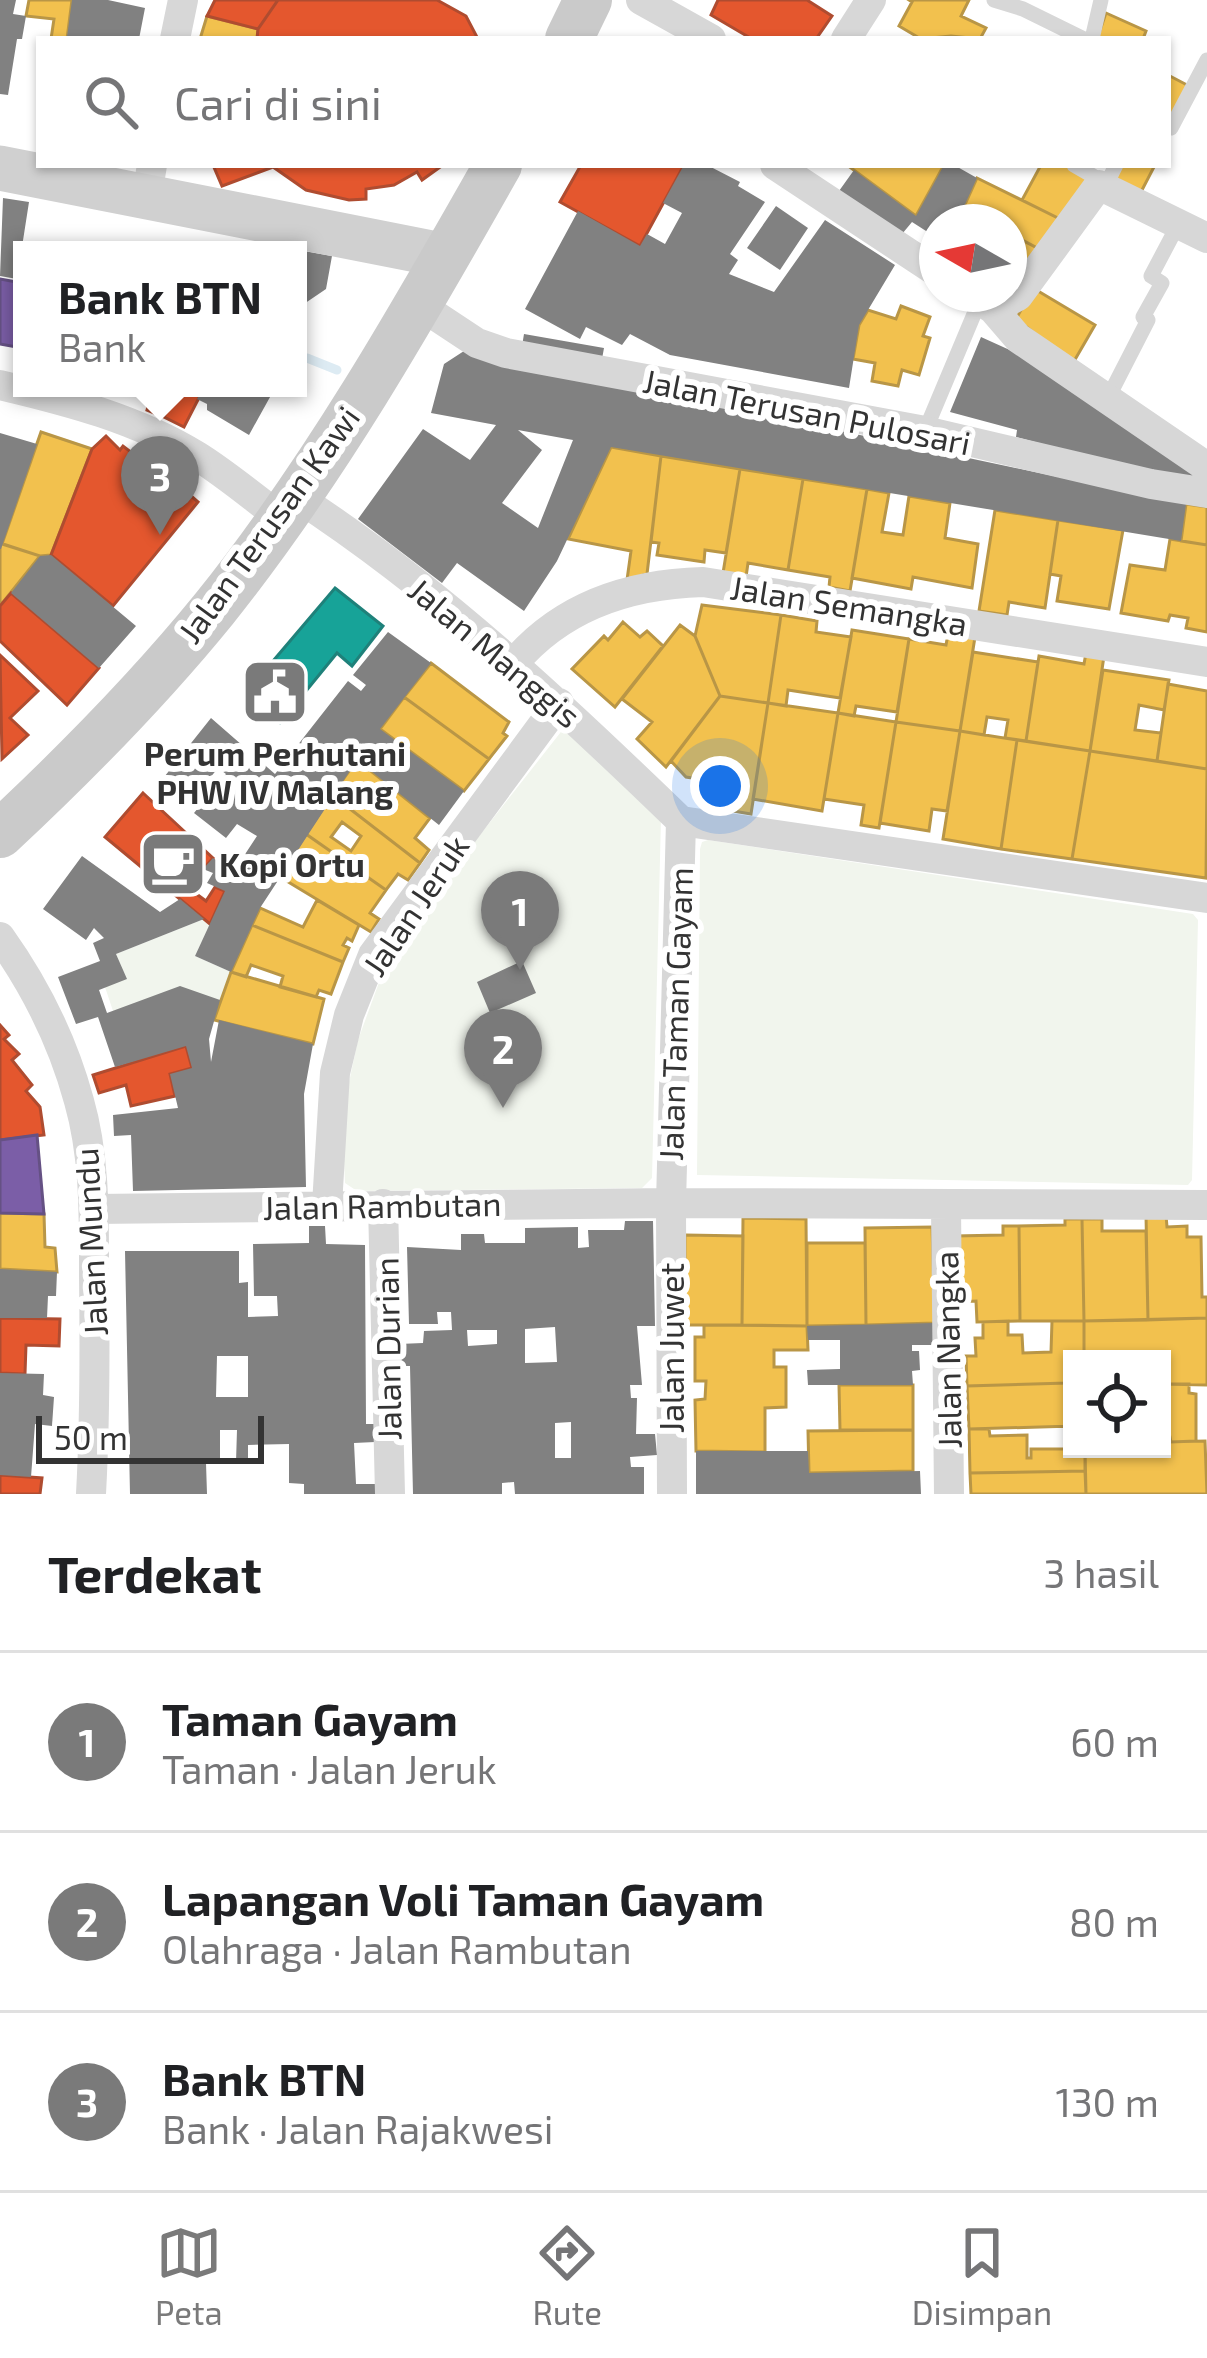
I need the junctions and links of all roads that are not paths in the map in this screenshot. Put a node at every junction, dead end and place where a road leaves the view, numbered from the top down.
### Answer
1 (183, 0) edge
2 (588, 0) edge
3 (641, 0) edge
4 (871, 0) edge
5 (994, 0) edge
6 (1101, 0) edge
7 (1066, 34) edge
8 (176, 36) edge
9 (570, 36) edge
10 (706, 36) edge
11 (848, 36) edge
12 (1089, 36) edge
13 (1207, 60) edge
14 (1171, 128) edge
15 (0, 168) edge
16 (496, 168) edge
17 (780, 168) edge
18 (1079, 168) edge
19 (1107, 178) edge
20 (150, 180) edge
21 (1179, 223) junction
22 (1207, 238) edge
23 (447, 256) junction
24 (919, 260) edge
25 (1027, 284) edge
26 (418, 304) junction
27 (976, 312) edge
28 (992, 312) edge
29 (41, 397) edge
30 (1108, 398) junction
31 (925, 431) junction
32 (1207, 466) edge
33 (1207, 493) edge
34 (289, 508) junction
35 (1207, 662) edge
36 (514, 663) junction
37 (559, 703) junction
38 (681, 821) junction
39 (0, 834) edge
40 (1207, 898) edge
41 (0, 937) edge
42 (670, 1203) junction
43 (327, 1204) junction
44 (383, 1204) junction
45 (1207, 1204) edge
46 (946, 1207) junction
47 (94, 1209) junction
48 (91, 1494) edge
49 (390, 1494) edge
50 (672, 1494) edge
51 (949, 1494) edge

1 - 8 street
2 - 9 main road
3 - 10 street
4 - 11 street
5 - 7 lane
6 - 12 lane
13 - 14 lane
15 - 20 main road
16 - 23 main road, Jalan Terusan Kawi
17 - 24 street
18 - 19 lane
19 - 21 street
19 - 25 street
20 - 23 main road
21 - 22 street
21 - 30 lane
23 - 26 main road, Jalan Terusan Kawi
26 - 31 street, Jalan Terusan Pulosari
26 - 34 main road, Jalan Terusan Kawi
27 - 31 lane
28 - 30 street
29 - 34 street, Jalan Manggis
30 - 32 street
31 - 33 street, Jalan Terusan Pulosari
34 - 36 street, Jalan Manggis
34 - 39 main road, Jalan Terusan Kawi
35 - 36 street, Jalan Semangka
36 - 37 street, Jalan Manggis
37 - 38 street, Jalan Manggis
37 - 43 street, Jalan Jeruk
38 - 40 street, Jalan Taman Gayam
38 - 42 street, Jalan Taman Gayam
41 - 47 street, Jalan Mundu
42 - 44 street, Jalan Rambutan
42 - 46 street, Jalan Taman Gayam
42 - 50 street, Jalan Juwet
43 - 44 street, Jalan Rambutan
43 - 47 street, Jalan Rambutan
44 - 49 street, Jalan Durian
45 - 46 street, Jalan Taman Gayam
46 - 51 street, Jalan Nangka
47 - 48 street, Jalan Mundu

